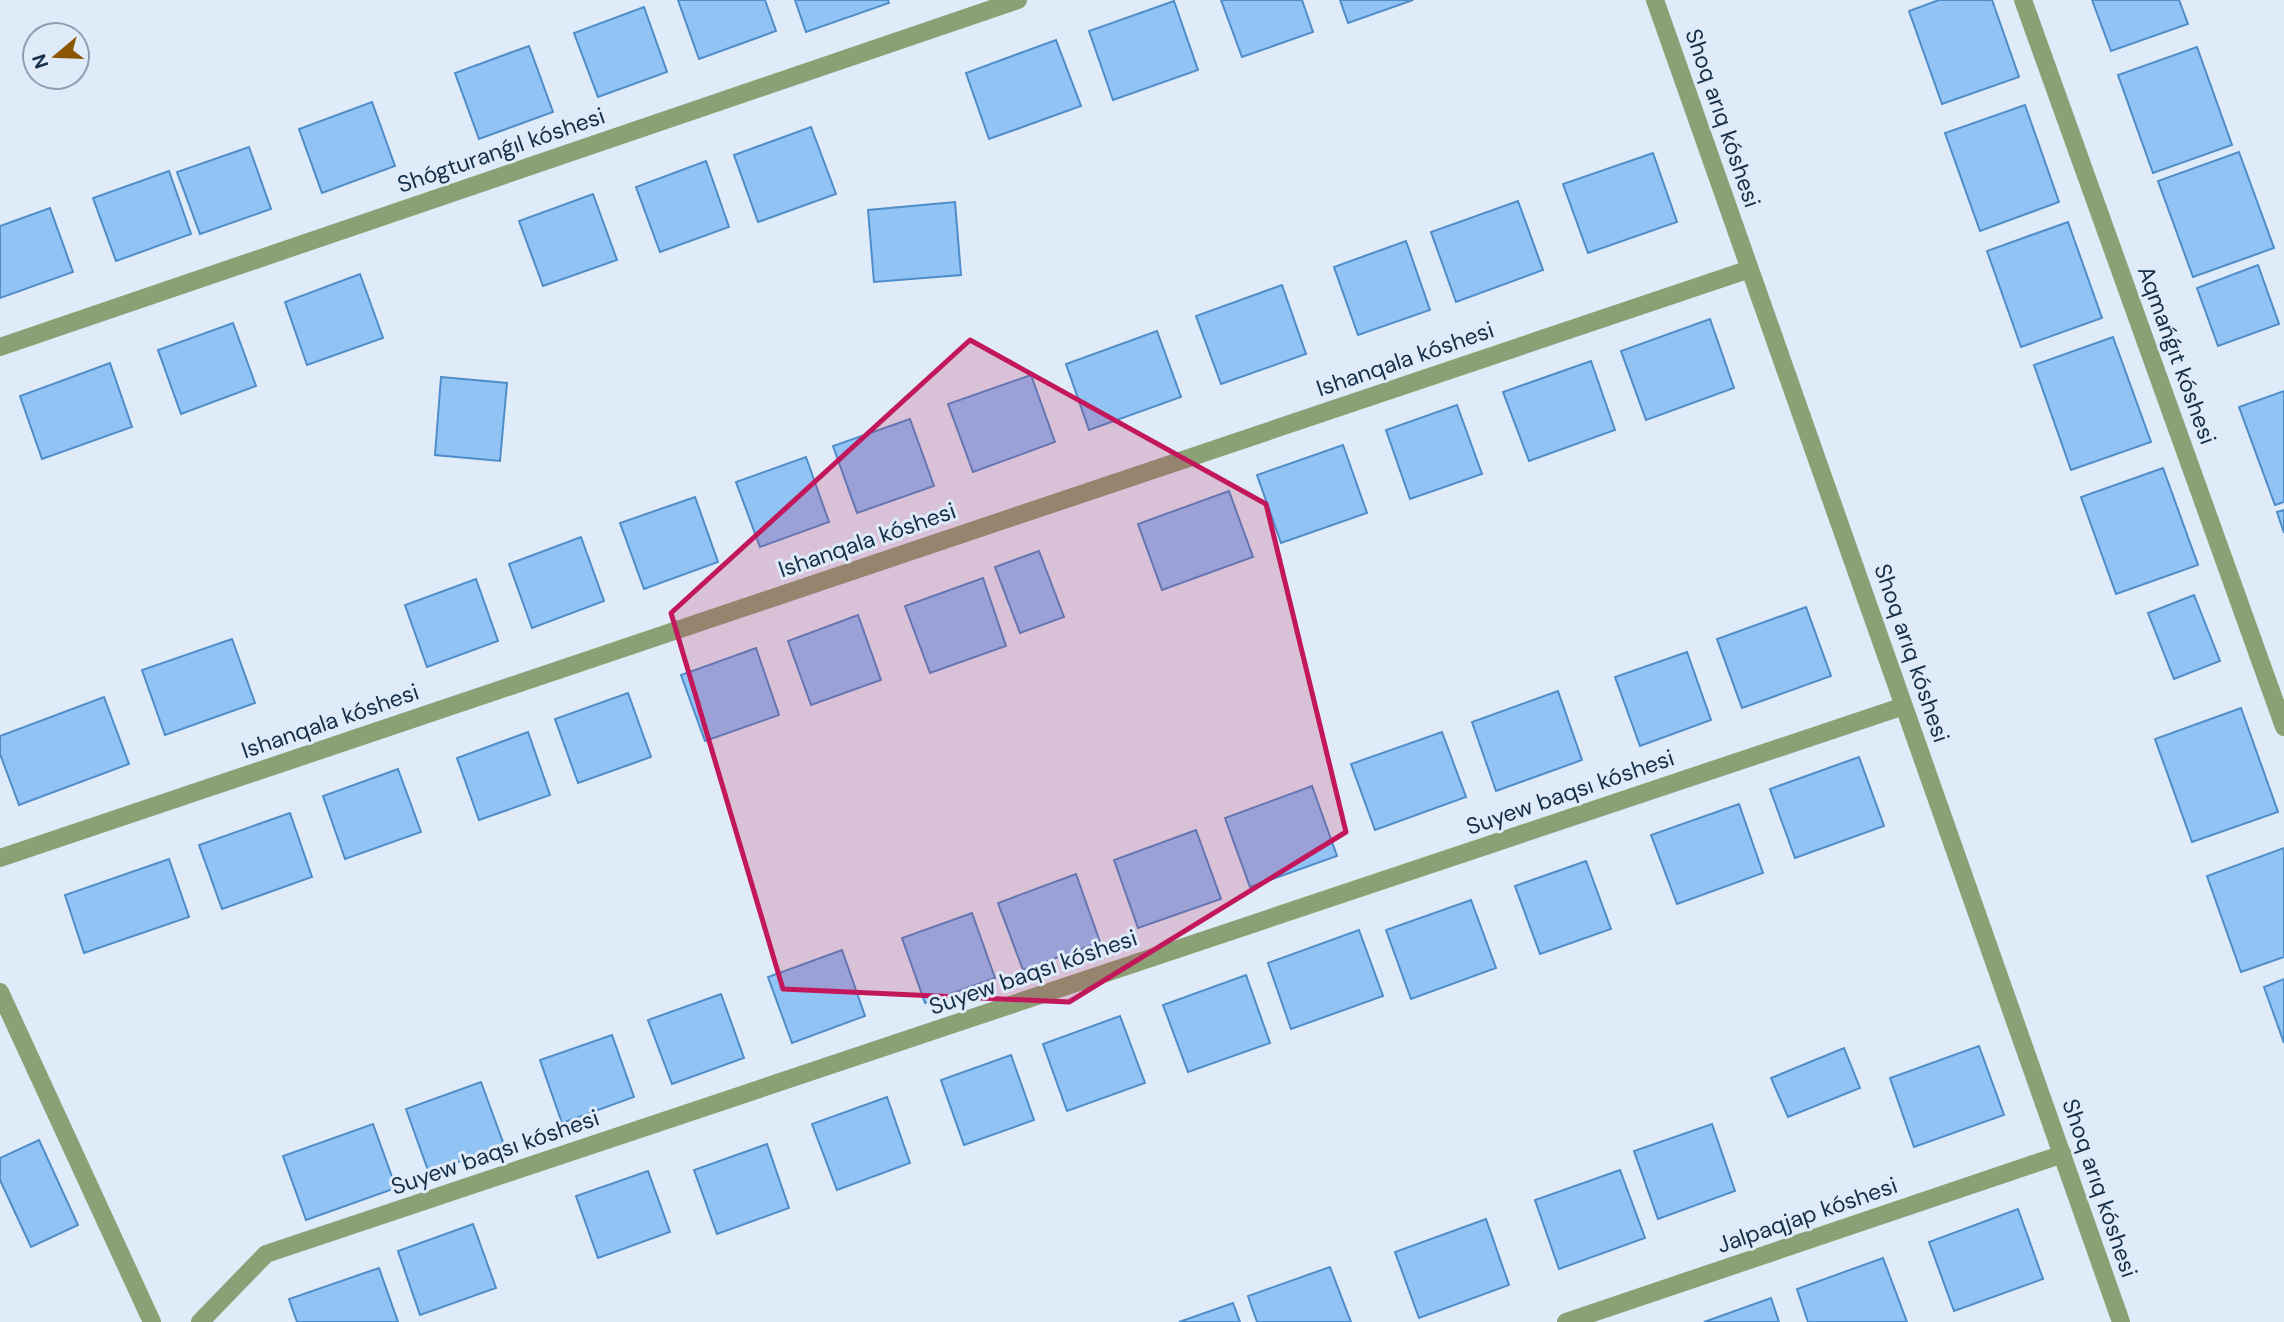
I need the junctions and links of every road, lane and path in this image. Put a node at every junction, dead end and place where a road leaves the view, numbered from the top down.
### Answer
1 (1018, 0) edge
2 (1655, 0) edge
3 (2023, 0) edge
4 (1750, 269) junction
5 (0, 347) edge
6 (1904, 706) junction
7 (2284, 727) edge
8 (0, 858) edge
9 (0, 992) edge
10 (2063, 1154) junction
11 (152, 1322) edge
12 (200, 1322) edge
13 (1566, 1322) edge
14 (2121, 1322) edge

1 - 5 street, Shógturanǵıl kóshesi
2 - 4 street, Shoq arıq kóshesi
3 - 7 street, Aqmańǵıt kóshesi
4 - 6 street, Shoq arıq kóshesi
4 - 8 street, Ishanqala kóshesi
6 - 10 street, Shoq arıq kóshesi
6 - 12 street, Suyew baqsı kóshesi
9 - 11 street
10 - 13 street, Jalpaqjap kóshesi
10 - 14 street, Shoq arıq kóshesi

